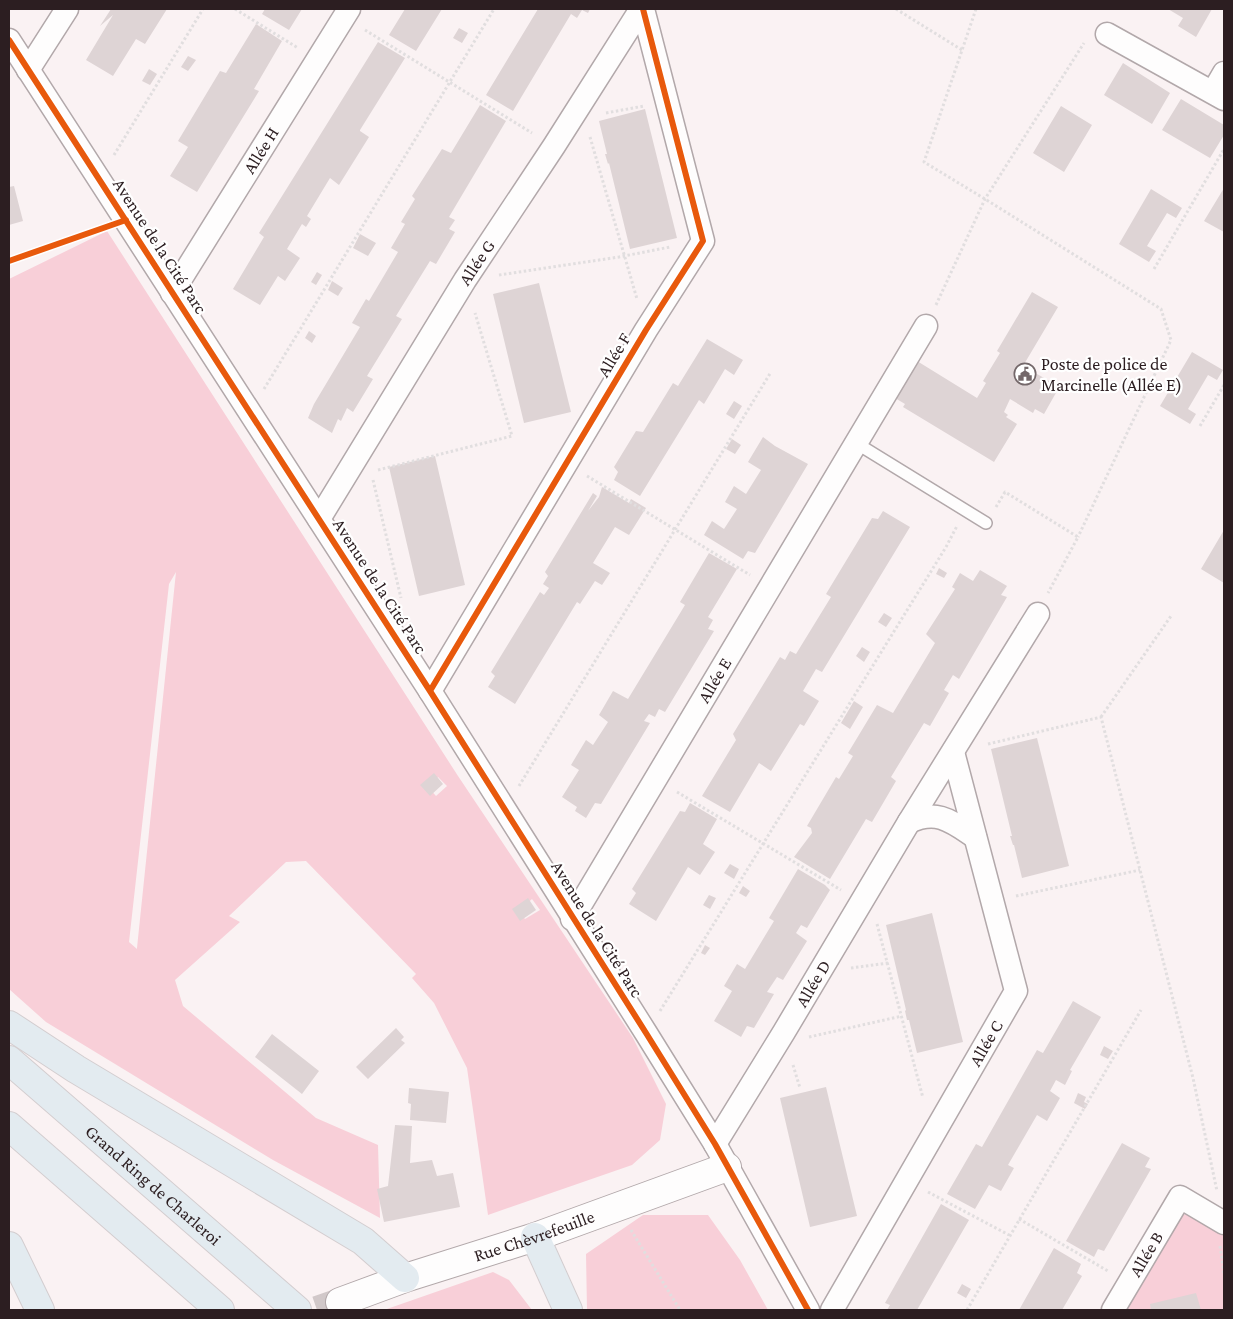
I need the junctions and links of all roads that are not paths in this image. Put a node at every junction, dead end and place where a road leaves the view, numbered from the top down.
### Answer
1 (67, 9) edge
2 (642, 9) edge
3 (347, 13) edge
4 (1107, 34) dead end
5 (9, 40) edge
6 (28, 70) junction
7 (1220, 88) edge
8 (172, 293) junction
9 (926, 326) road end
10 (856, 443) junction
11 (319, 519) junction
12 (986, 523) road end
13 (1038, 614) road end
14 (430, 691) junction
15 (953, 752) junction
16 (909, 822) junction
17 (975, 837) junction
18 (572, 919) junction
19 (9, 1024) edge
20 (9, 1060) edge
21 (9, 1126) edge
22 (721, 1155) junction
23 (1224, 1223) edge
24 (536, 1237) junction
25 (9, 1246) edge
26 (405, 1278) junction
27 (340, 1302) tunnel mouth
28 (215, 1306) edge
29 (40, 1310) edge
30 (297, 1310) edge
31 (568, 1310) edge
32 (808, 1310) edge
33 (832, 1310) edge
34 (1112, 1310) edge

1 - 6 street
2 - 11 street, Allée G
2 - 14 street, Allée F
3 - 8 street, Allée H
4 - 7 street
5 - 6 street, Avenue de la Cité Parc
6 - 8 street, Avenue de la Cité Parc
8 - 11 street, Avenue de la Cité Parc
9 - 10 street, Allée E
10 - 12 lane
10 - 18 street, Allée E
11 - 14 street, Avenue de la Cité Parc
13 - 15 street, Allée D
14 - 18 street, Avenue de la Cité Parc
15 - 16 street, Allée D
15 - 17 street, Allée C
16 - 17 street
16 - 22 street, Allée D
17 - 33 street, Allée C
18 - 22 street, Avenue de la Cité Parc
19 - 26 highway
20 - 30 highway, Grand Ring de Charleroi
21 - 28 highway
22 - 24 street, Rue Chèvrefeuille
22 - 32 street, Avenue de la Cité Parc
23 - 34 street, Allée B
24 - 26 street, Rue Chèvrefeuille
24 - 31 highway
25 - 29 highway
26 - 27 street, Rue Chèvrefeuille

